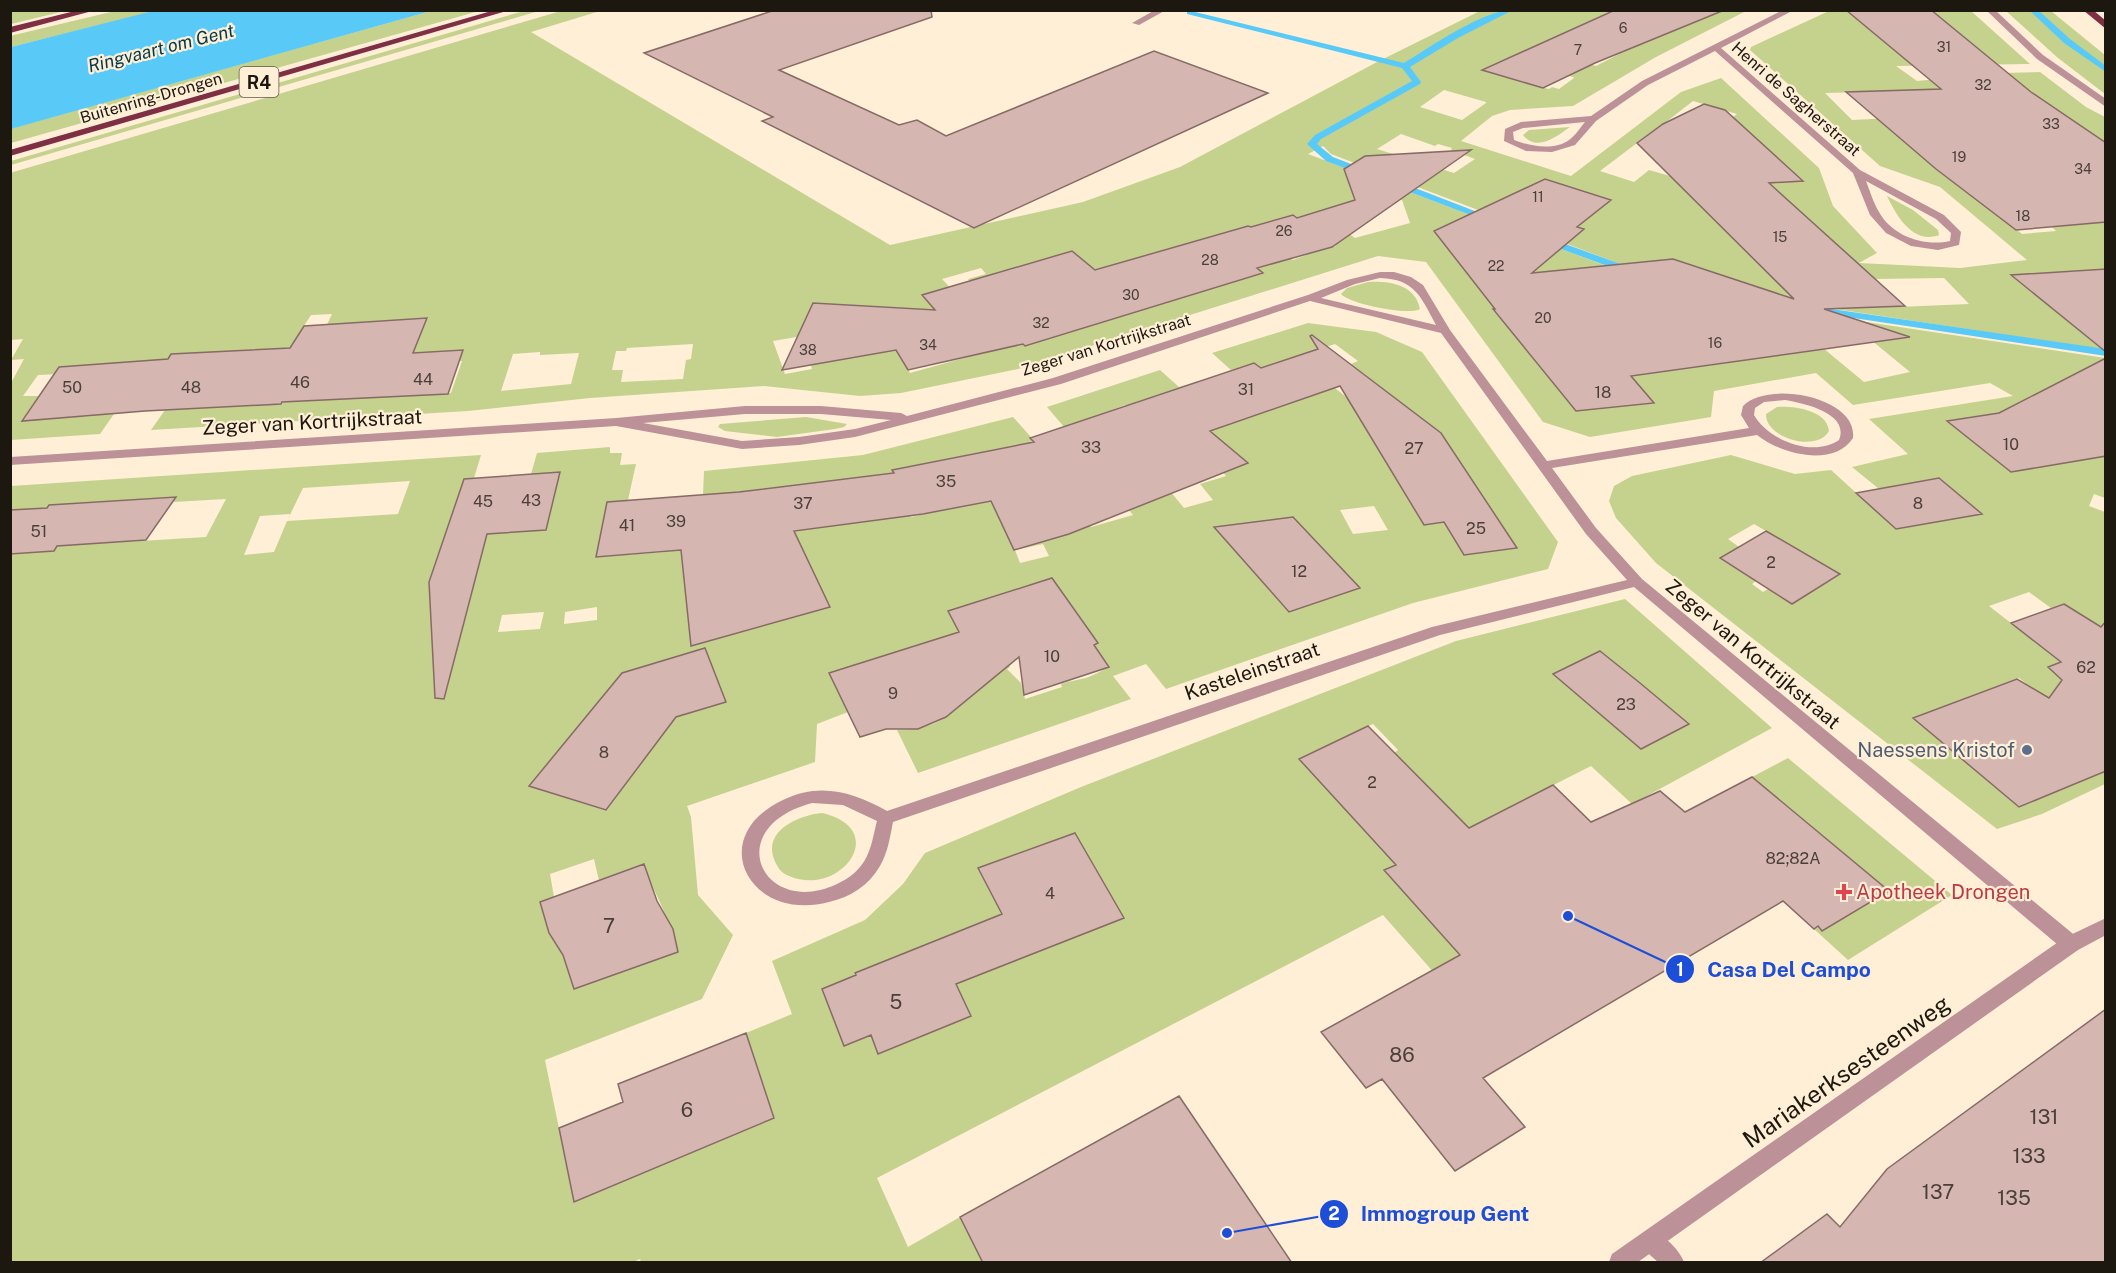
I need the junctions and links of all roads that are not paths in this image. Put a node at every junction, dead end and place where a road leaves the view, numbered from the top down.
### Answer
1 (92, 10) edge
2 (506, 10) edge
3 (1162, 10) edge
4 (1790, 10) edge
5 (1990, 10) edge
6 (2087, 10) edge
7 (1136, 23) dead end
8 (2106, 26) edge
9 (10, 30) edge
10 (1716, 48) junction
11 (2106, 104) edge
12 (1593, 119) junction
13 (10, 153) edge
14 (1857, 172) junction
15 (1309, 298) junction
16 (1445, 332) junction
17 (910, 418) junction
18 (616, 422) junction
19 (1757, 431) junction
20 (10, 461) edge
21 (1542, 466) junction
22 (1637, 582) junction
23 (886, 818) junction
24 (2106, 926) edge
25 (2071, 944) junction
26 (1651, 1241) junction
27 (1620, 1263) edge
28 (1673, 1263) edge

1 - 9 highway
2 - 13 highway, Buitenring-Drongen / R4
3 - 7 street
4 - 10 street, Henri de Sagherstraat
5 - 11 street
6 - 8 highway
10 - 12 street, Henri de Sagherstraat
10 - 14 street, Henri de Sagherstraat
12 - 12 street, Henri de Sagherstraat
14 - 14 street, Henri de Sagherstraat
15 - 16 street
15 - 16 street, Zeger van Kortrijkstraat
15 - 17 street, Zeger van Kortrijkstraat
16 - 21 street, Zeger van Kortrijkstraat
17 - 18 street, Zeger van Kortrijkstraat
17 - 18 street, Zeger van Kortrijkstraat
18 - 20 street, Zeger van Kortrijkstraat
19 - 19 street
19 - 21 street
21 - 22 street, Zeger van Kortrijkstraat
22 - 23 street, Kasteleinstraat
22 - 25 street, Zeger van Kortrijkstraat
23 - 23 street
24 - 25 street, Mariakerksesteenweg
25 - 26 street, Mariakerksesteenweg
26 - 27 street, Mariakerksesteenweg
26 - 28 street

